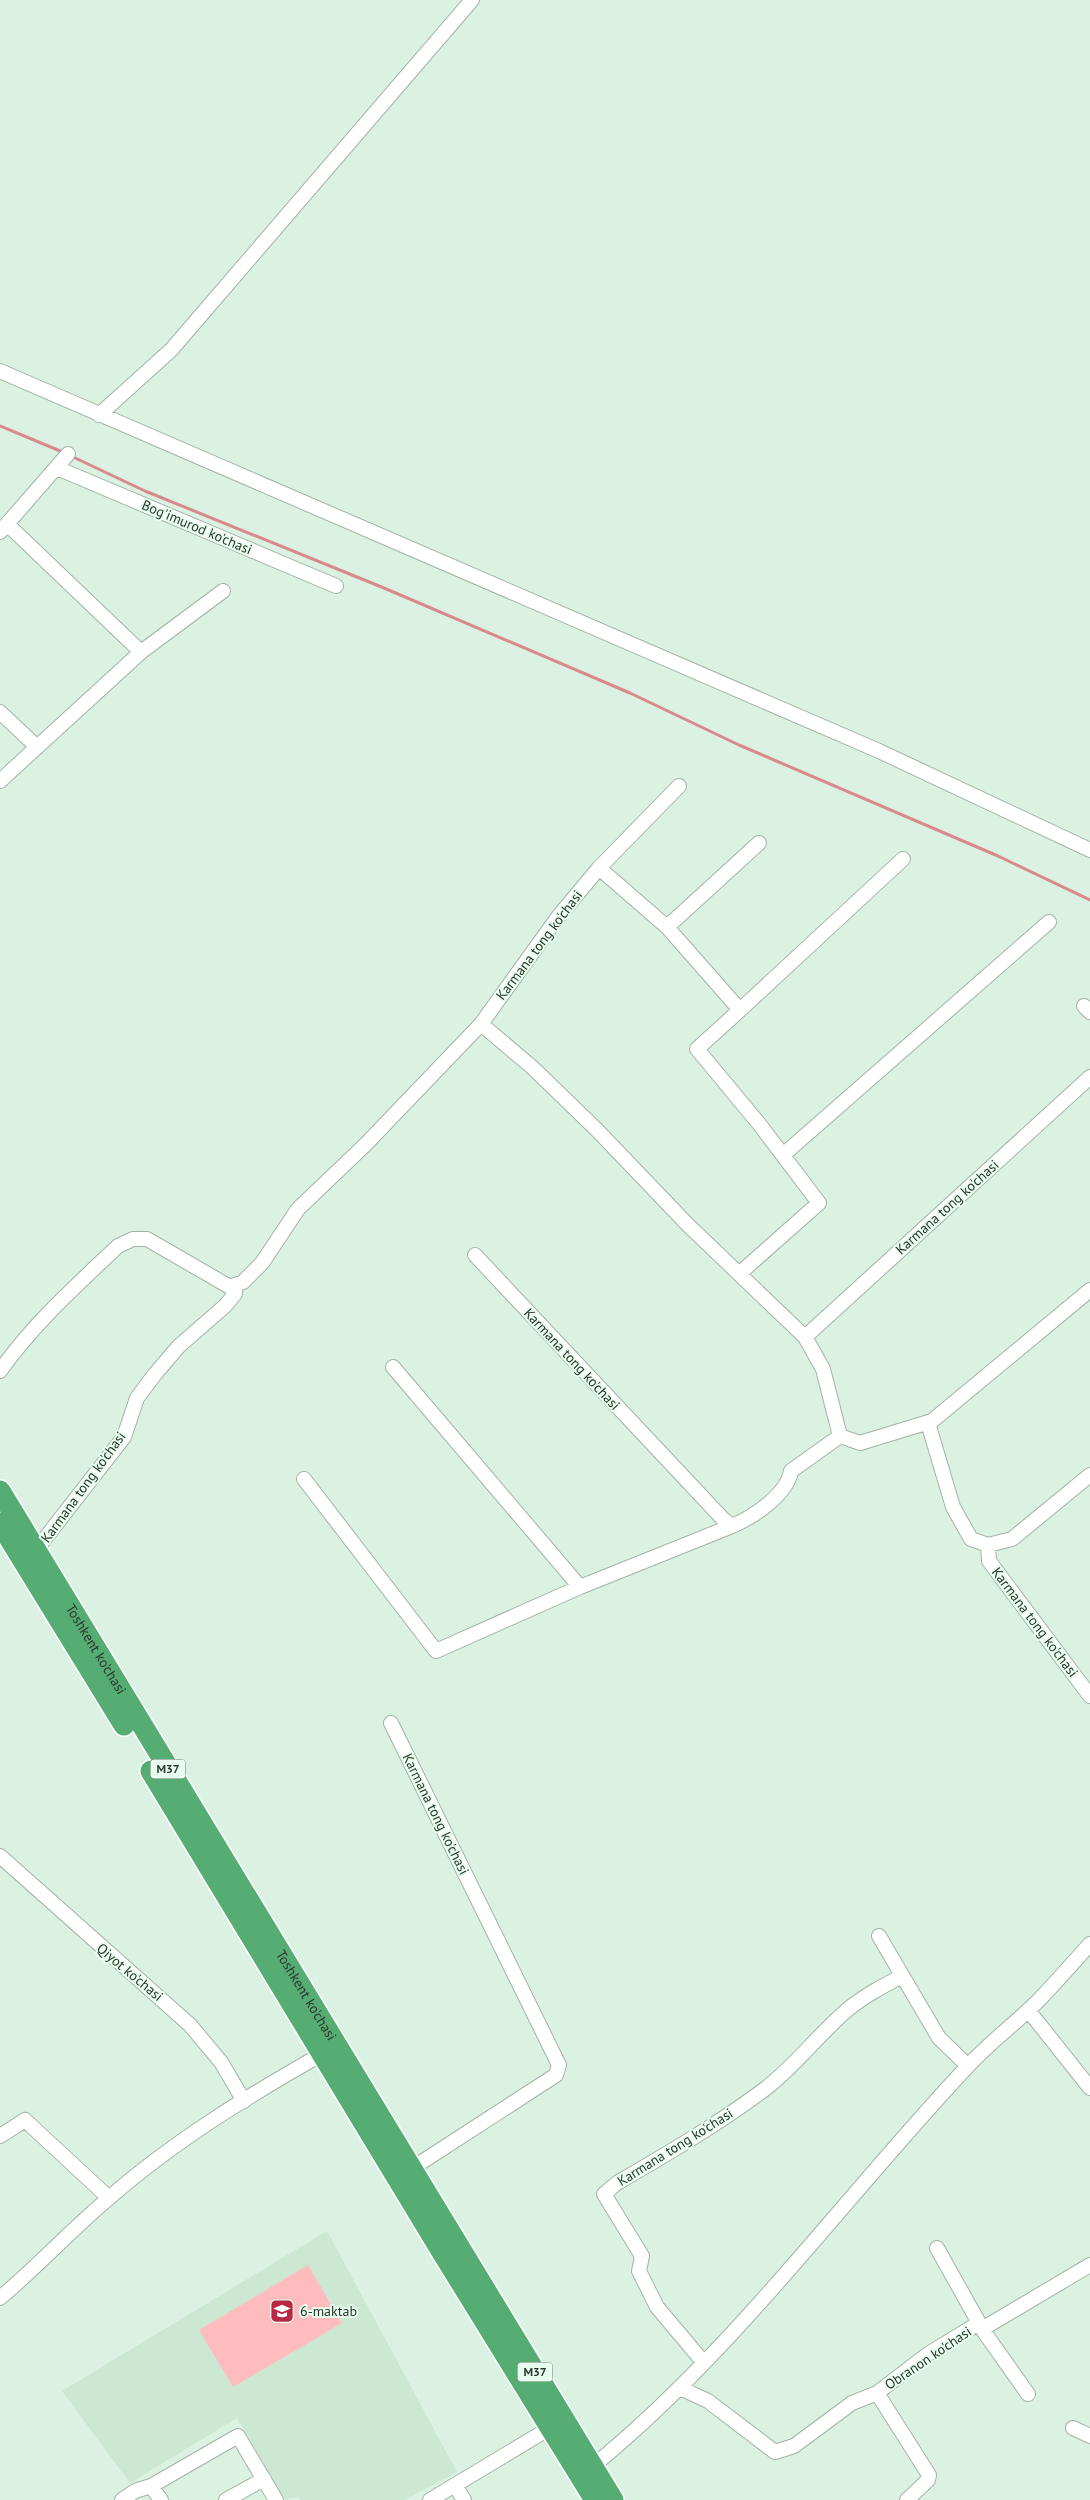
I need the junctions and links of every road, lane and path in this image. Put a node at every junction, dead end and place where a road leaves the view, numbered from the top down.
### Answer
1 (472, 0) edge
2 (0, 371) edge
3 (99, 415) junction
4 (68, 454) dead end
5 (57, 468) junction
6 (4, 528) edge
7 (336, 586) dead end
8 (223, 591) dead end
9 (141, 652) junction
10 (0, 712) edge
11 (36, 746) junction
12 (0, 781) edge
13 (679, 786) dead end
14 (759, 843) dead end
15 (1090, 850) edge
16 (903, 859) dead end
17 (599, 868) junction
18 (1049, 922) dead end
19 (667, 927) junction
20 (740, 1010) junction
21 (481, 1024) junction
22 (1090, 1077) edge
23 (783, 1155) junction
24 (475, 1255) dead end
25 (740, 1273) junction
26 (235, 1285) junction
27 (1090, 1290) edge
28 (805, 1337) junction
29 (393, 1367) dead end
30 (0, 1371) edge
31 (928, 1423) junction
32 (840, 1436) junction
33 (1090, 1475) edge
34 (304, 1479) dead end
35 (0, 1491) edge
36 (0, 1523) edge
37 (732, 1526) junction
38 (988, 1545) junction
39 (36, 1550) junction
40 (580, 1587) junction
41 (1090, 1696) edge
42 (391, 1723) dead end
43 (0, 1856) edge
44 (879, 1936) dead end
45 (1090, 1944) edge
46 (902, 1976) junction
47 (1028, 2010) junction
48 (329, 2050) junction
49 (968, 2066) junction
50 (1090, 2088) edge
51 (244, 2100) junction
52 (0, 2136) edge
53 (411, 2169) junction
54 (109, 2198) junction
55 (937, 2248) dead end
56 (1090, 2265) edge
57 (0, 2298) edge
58 (980, 2326) junction
59 (704, 2363) junction
60 (680, 2388) junction
61 (877, 2393) junction
62 (1028, 2394) dead end
63 (550, 2428) junction
64 (1073, 2428) dead end
65 (1090, 2436) edge
66 (593, 2466) junction
67 (264, 2479) junction
68 (455, 2485) junction
69 (151, 2486) junction
70 (122, 2500) edge
71 (161, 2500) edge
72 (226, 2500) edge
73 (276, 2500) edge
74 (430, 2500) edge
75 (464, 2500) edge
76 (595, 2500) edge
77 (613, 2500) edge
78 (907, 2500) edge

1 - 3 street
2 - 3 street
3 - 15 street
4 - 5 street
5 - 6 street
5 - 7 street, Bog'imurod ko'chasi
6 - 9 street
8 - 9 street
9 - 11 street
10 - 11 street
11 - 12 street
13 - 17 street, Karmana tong ko'chasi
14 - 19 street
16 - 20 street
17 - 19 street
17 - 21 street, Karmana tong ko'chasi
18 - 23 street
19 - 20 street
20 - 23 street
21 - 25 street
21 - 26 street, Karmana tong ko'chasi
22 - 28 street, Karmana tong ko'chasi
23 - 25 street
24 - 37 street, Karmana tong ko'chasi
25 - 28 street
26 - 30 street
26 - 39 street, Karmana tong ko'chasi
27 - 31 street
28 - 32 street
29 - 40 street
31 - 32 street
31 - 38 street
32 - 37 street
33 - 38 street
34 - 40 street
35 - 39 highway, Toshkent ko'chasi / M37
36 - 48 highway, Toshkent ko'chasi / M37
37 - 40 street
38 - 41 street, Karmana tong ko'chasi
39 - 48 highway, Toshkent ko'chasi / M37
42 - 53 street, Karmana tong ko'chasi
43 - 51 street, Qiyot ko'chasi
44 - 46 street
45 - 47 street
46 - 49 street
46 - 59 street, Karmana tong ko'chasi
47 - 49 street
47 - 50 street
48 - 51 street
48 - 53 highway, Toshkent ko'chasi / M37
48 - 63 highway, Toshkent ko'chasi / M37
49 - 59 street
51 - 54 street
52 - 54 street
53 - 66 highway, Toshkent ko'chasi / M37
54 - 57 street
55 - 58 street, Obranon ko'chasi
56 - 58 street, Obranon ko'chasi
58 - 61 street, Obranon ko'chasi
58 - 62 street, Obranon ko'chasi
59 - 60 street
60 - 61 street, Obranon ko'chasi
60 - 66 street
61 - 78 street, Obranon ko'chasi
63 - 68 street
63 - 76 highway, Toshkent ko'chasi / M37
64 - 65 street
66 - 77 highway, Toshkent ko'chasi / M37
67 - 69 street
67 - 72 street
67 - 73 street
68 - 74 street
68 - 75 street
69 - 70 street
69 - 71 street

